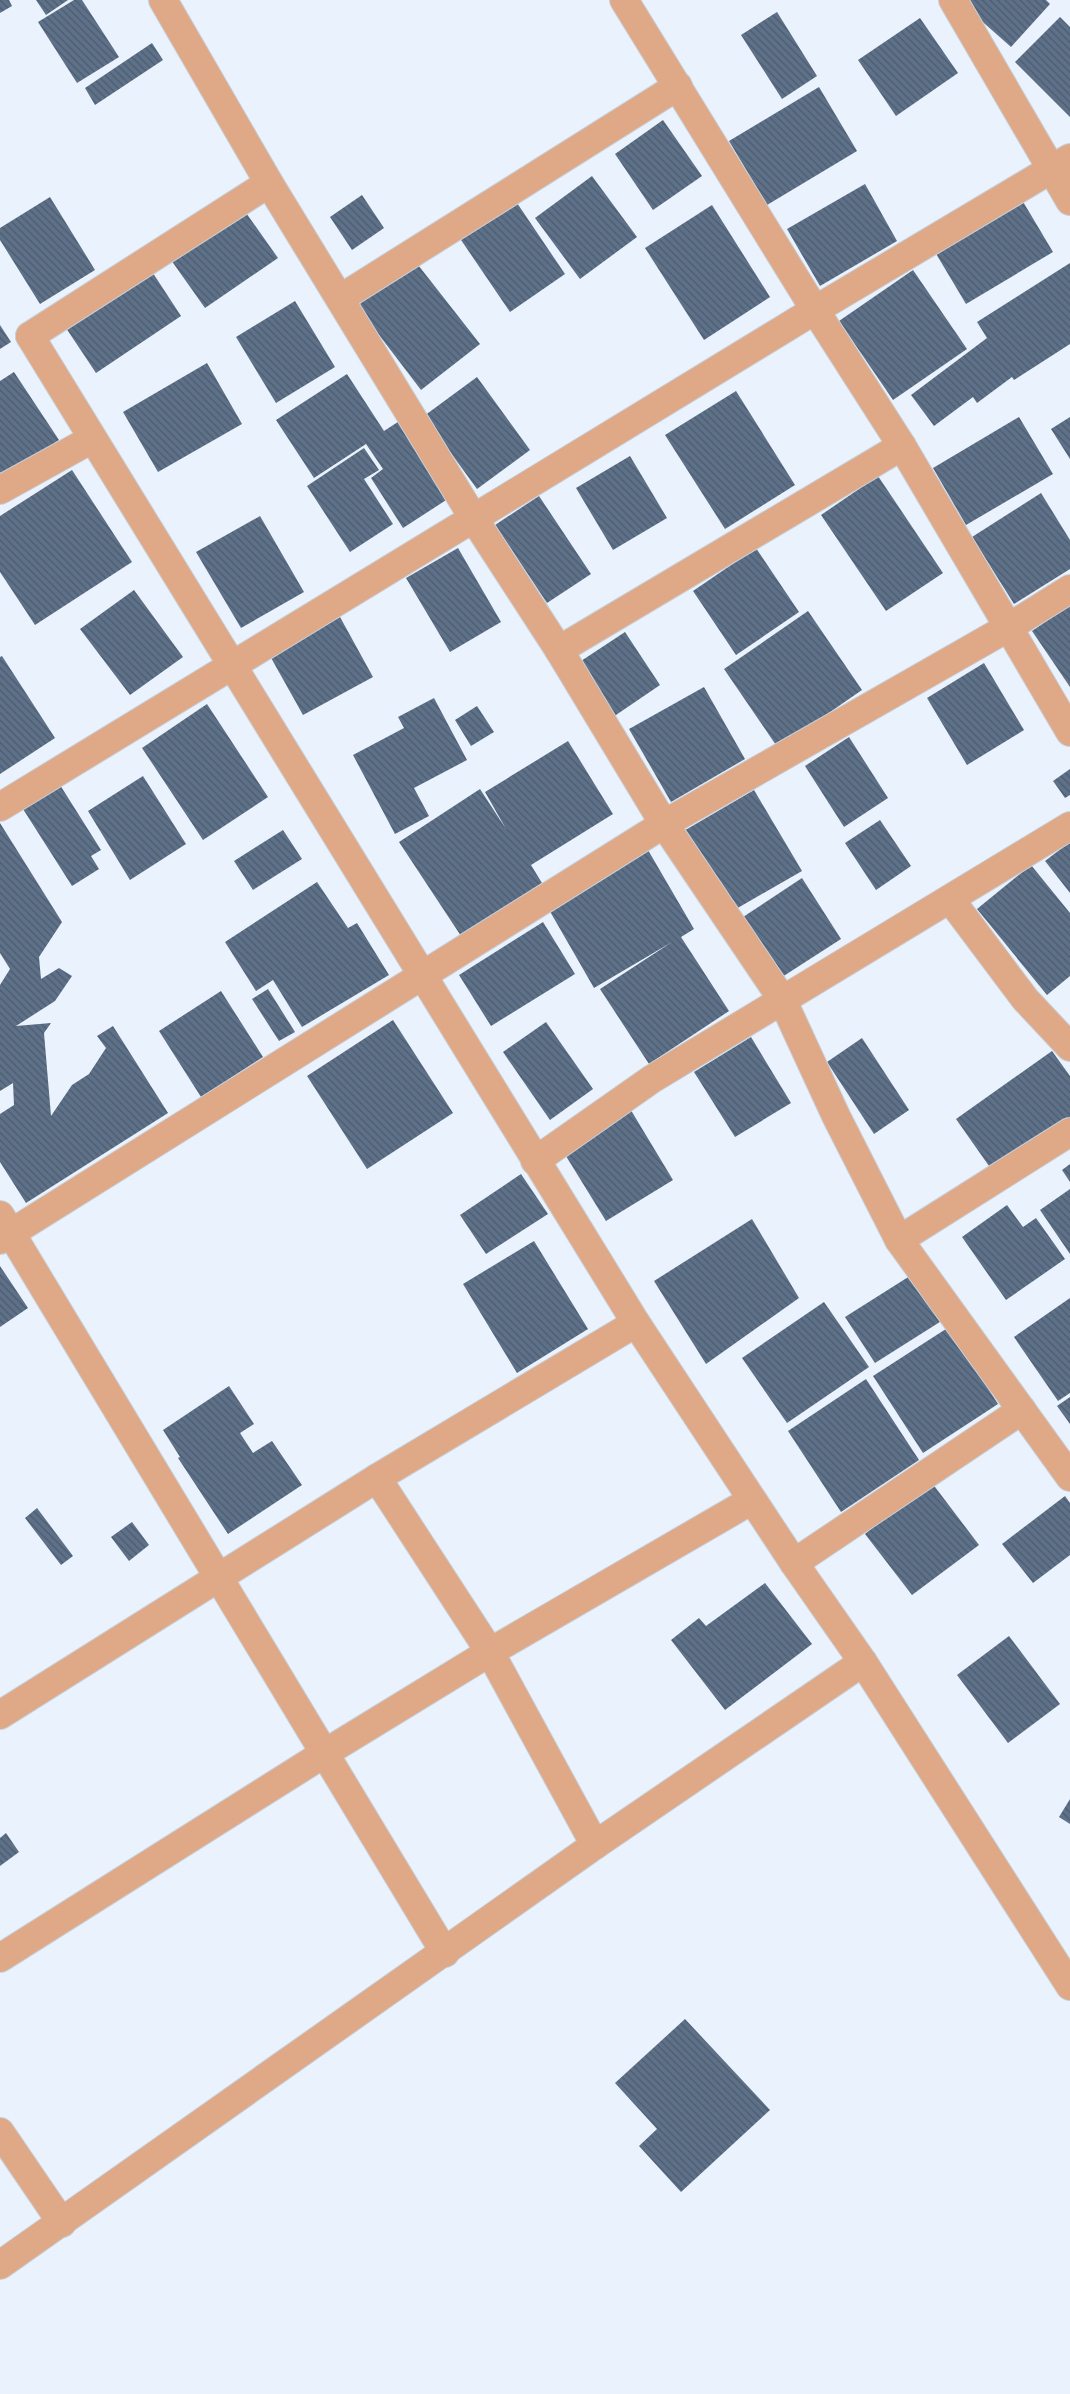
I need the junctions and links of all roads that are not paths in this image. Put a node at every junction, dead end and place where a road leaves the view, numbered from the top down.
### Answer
1 (163, 0) edge
2 (624, 0) edge
3 (953, 0) edge
4 (678, 86) junction
5 (1061, 164) edge
6 (269, 183) junction
7 (1070, 200) edge
8 (341, 298) junction
9 (815, 310) junction
10 (92, 439) junction
11 (902, 446) junction
12 (0, 490) edge
13 (474, 519) junction
14 (1070, 589) edge
15 (1009, 627) junction
16 (559, 650) junction
17 (231, 666) junction
18 (1070, 732) edge
19 (0, 807) edge
20 (664, 824) junction
21 (1070, 826) edge
22 (950, 899) junction
23 (422, 976) junction
24 (782, 999) junction
25 (1070, 1048) edge
26 (1070, 1132) edge
27 (534, 1161) junction
28 (4, 1229) edge
29 (900, 1240) junction
30 (636, 1323) junction
31 (1022, 1410) junction
32 (1070, 1477) edge
33 (377, 1478) junction
34 (752, 1500) junction
35 (794, 1563) junction
36 (219, 1577) junction
37 (490, 1652) junction
38 (863, 1662) junction
39 (0, 1715) edge
40 (325, 1753) junction
41 (595, 1846) junction
42 (445, 1953) junction
43 (0, 1958) edge
44 (1070, 1986) edge
45 (0, 2132) edge
46 (62, 2223) junction
47 (0, 2265) edge

1 - 6 street
2 - 4 street
3 - 5 street
4 - 8 street
4 - 9 street
5 - 7 street
5 - 9 street
6 - 8 street
6 - 10 street
8 - 13 street
9 - 11 street
9 - 13 street
10 - 12 street
10 - 17 street
11 - 15 street
11 - 16 street
13 - 16 street
13 - 17 street
14 - 15 street
15 - 18 street
15 - 20 street
16 - 20 street
17 - 19 street
17 - 23 street
20 - 23 street
20 - 24 street
21 - 22 street
22 - 24 street
22 - 25 street
23 - 27 street
23 - 28 street
24 - 27 street
24 - 29 street
26 - 29 street
27 - 30 street
28 - 36 street
29 - 31 street
30 - 33 street
30 - 34 street
31 - 32 street
31 - 35 street
33 - 36 street
33 - 37 street
34 - 35 street
34 - 37 street
35 - 38 street
36 - 39 street
36 - 40 street
37 - 40 street
37 - 41 street
38 - 41 street
38 - 44 street
40 - 42 street
40 - 43 street
41 - 42 street
42 - 46 street
45 - 46 street
46 - 47 street

